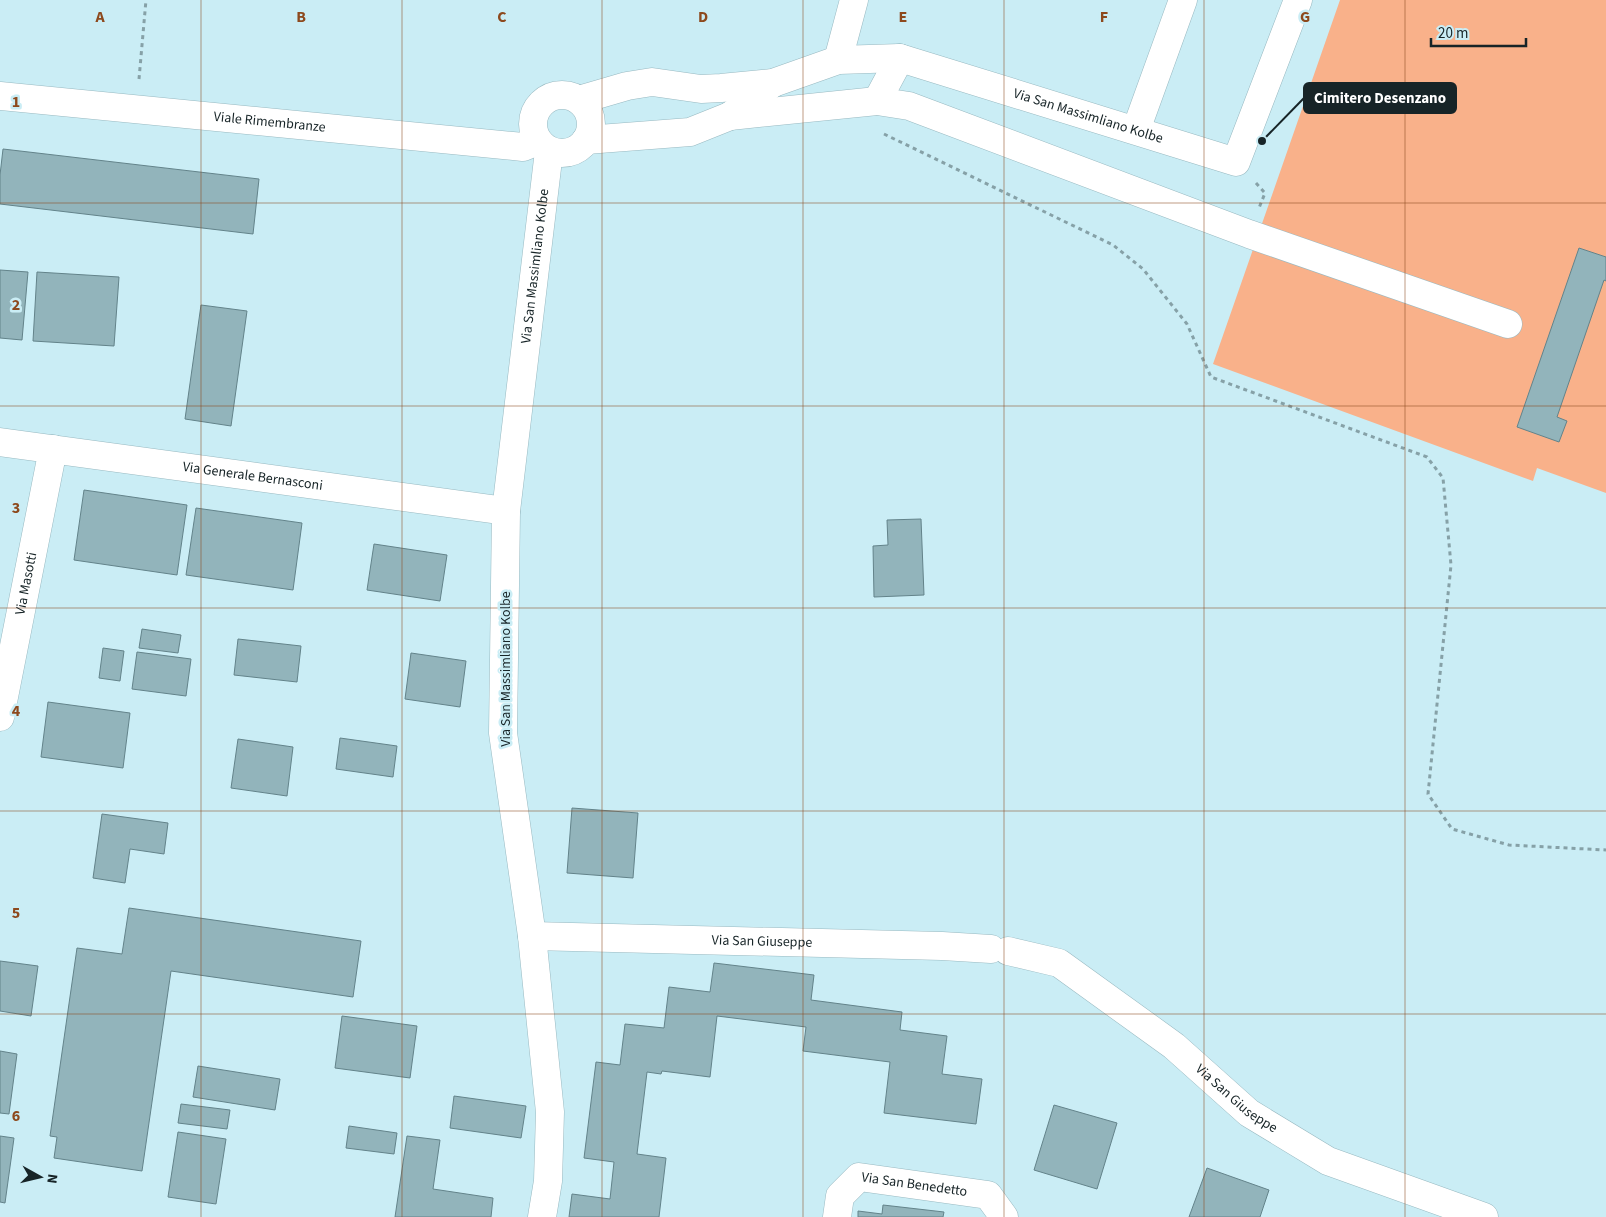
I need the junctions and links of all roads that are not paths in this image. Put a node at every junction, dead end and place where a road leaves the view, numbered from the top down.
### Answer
1 (854, 0) edge
2 (1183, 0) edge
3 (1298, 0) edge
4 (900, 58) junction
5 (838, 60) junction
6 (773, 83) junction
7 (0, 96) edge
8 (579, 100) junction
9 (877, 101) junction
10 (730, 116) junction
11 (1136, 130) junction
12 (586, 140) junction
13 (544, 146) junction
14 (1508, 324) dead end
15 (0, 442) edge
16 (54, 449) junction
17 (506, 510) junction
18 (0, 717) edge
19 (532, 936) junction
20 (542, 1217) edge
21 (837, 1217) edge
22 (1004, 1217) edge
23 (1484, 1217) edge

1 - 5 street
2 - 11 street
3 - 11 street, Via San Massimliano Kolbe
4 - 5 street, Via San Massimliano Kolbe
4 - 9 street
4 - 11 street, Via San Massimliano Kolbe
5 - 6 street, Via San Massimliano Kolbe
6 - 8 street, Via San Massimliano Kolbe
6 - 10 street, Via San Massimliano Kolbe
7 - 13 street, Viale Rimembranze
8 - 12 street
8 - 13 street
9 - 10 street
9 - 14 street
10 - 12 street, Via San Massimliano Kolbe
12 - 13 street
13 - 17 street, Via San Massimliano Kolbe
15 - 16 street, Via Generale Bernasconi
16 - 17 street, Via Generale Bernasconi
16 - 18 street, Via Masotti
17 - 19 street, Via San Massimliano Kolbe
19 - 20 street, Via San Massimliano Kolbe
19 - 23 street, Via San Giuseppe
21 - 22 street, Via San Benedetto

